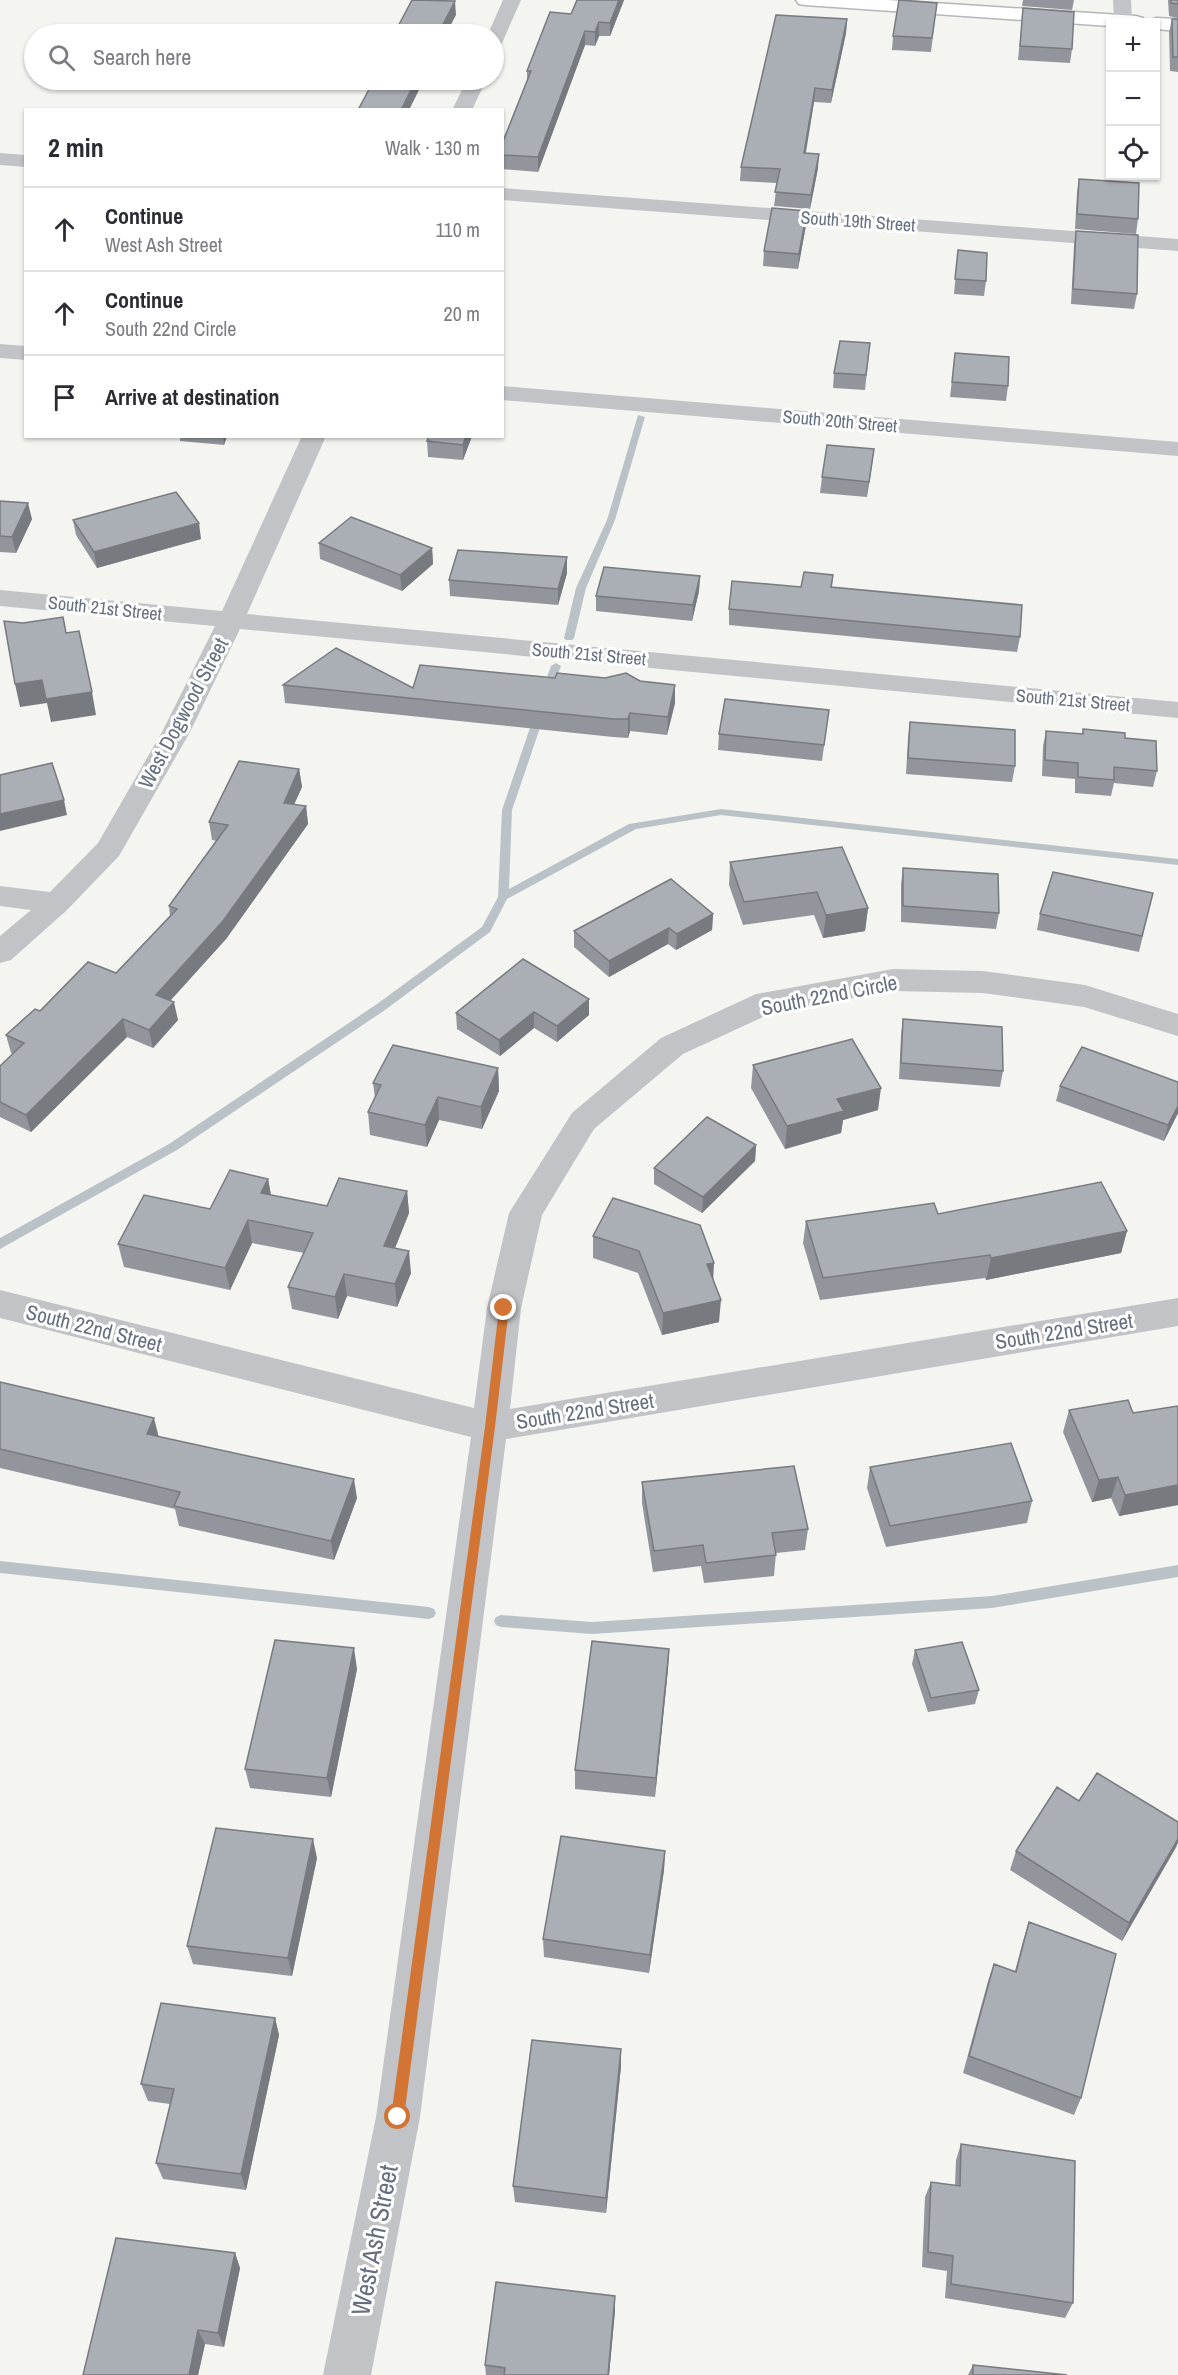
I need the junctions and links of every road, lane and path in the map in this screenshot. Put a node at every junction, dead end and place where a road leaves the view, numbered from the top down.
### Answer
1 (512, 0) edge
2 (805, 0) edge
3 (1122, 0) edge
4 (841, 1) edge
5 (1128, 18) edge
6 (1106, 20) edge
7 (501, 24) edge
8 (1160, 24) edge
9 (1178, 25) edge
10 (471, 90) edge
11 (463, 108) edge
12 (0, 159) edge
13 (24, 161) edge
14 (504, 194) edge
15 (1178, 245) edge
16 (0, 351) edge
17 (24, 353) edge
18 (504, 393) edge
19 (313, 438) edge
20 (1178, 449) edge
21 (0, 598) edge
22 (231, 621) junction
23 (1178, 710) edge
24 (0, 896) edge
25 (57, 903) junction
26 (0, 953) edge
27 (1178, 1025) edge
28 (0, 1304) edge
29 (1178, 1312) edge
30 (490, 1427) junction
31 (347, 2375) edge

1 - 7 street
2 - 4 main road
3 - 5 street
4 - 6 main road
8 - 9 main road
10 - 11 street
12 - 13 street
14 - 15 street, South 19th Street
16 - 17 street
18 - 20 street, South 20th Street
19 - 22 street, West Dogwood Street
21 - 22 street, South 21st Street
22 - 23 street, South 21st Street
22 - 25 street, West Dogwood Street
24 - 25 street
25 - 26 street, West Dogwood Street
27 - 30 street, South 22nd Circle
28 - 30 street, South 22nd Street
29 - 30 street, South 22nd Street
30 - 31 street, West Ash Street

